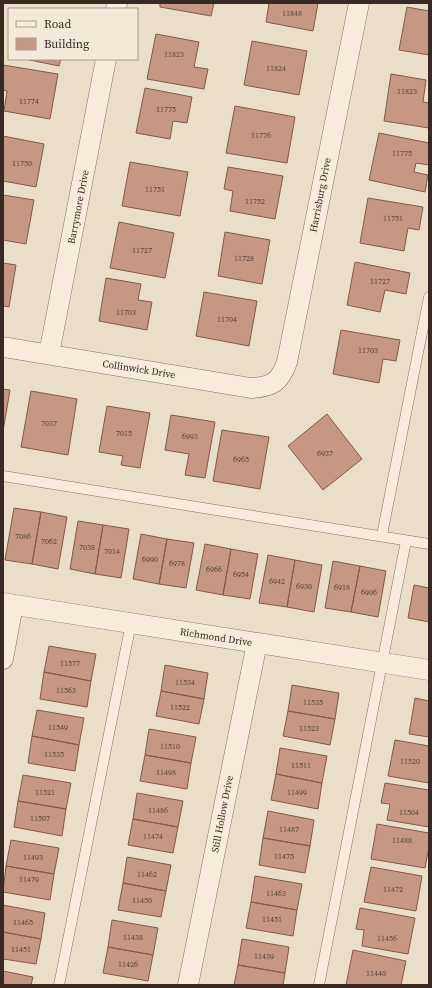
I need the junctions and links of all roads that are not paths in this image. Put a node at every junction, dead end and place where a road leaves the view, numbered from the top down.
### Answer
1 (359, 3) edge
2 (106, 60) edge
3 (429, 297) edge
4 (3, 347) edge
5 (49, 354) junction
6 (274, 383) joint
7 (3, 476) edge
8 (382, 535) junction
9 (406, 540) junction
10 (429, 544) edge
11 (8, 604) edge
12 (131, 623) junction
13 (257, 643) junction
14 (3, 659) edge
15 (382, 663) junction
16 (429, 670) edge
17 (59, 985) edge
18 (188, 985) edge
19 (319, 985) edge

1 - 6 street, Harrisburg Drive
2 - 5 street, Barrymore Drive
3 - 8 lane
4 - 5 street, Collinwick Drive
5 - 6 street, Collinwick Drive
7 - 8 lane
8 - 9 lane
9 - 10 lane
9 - 15 lane
11 - 12 street, Richmond Drive
11 - 14 street
12 - 13 street, Richmond Drive
12 - 17 lane
13 - 15 street, Richmond Drive
13 - 18 street, Still Hollow Drive
15 - 16 street, Richmond Drive
15 - 19 lane

